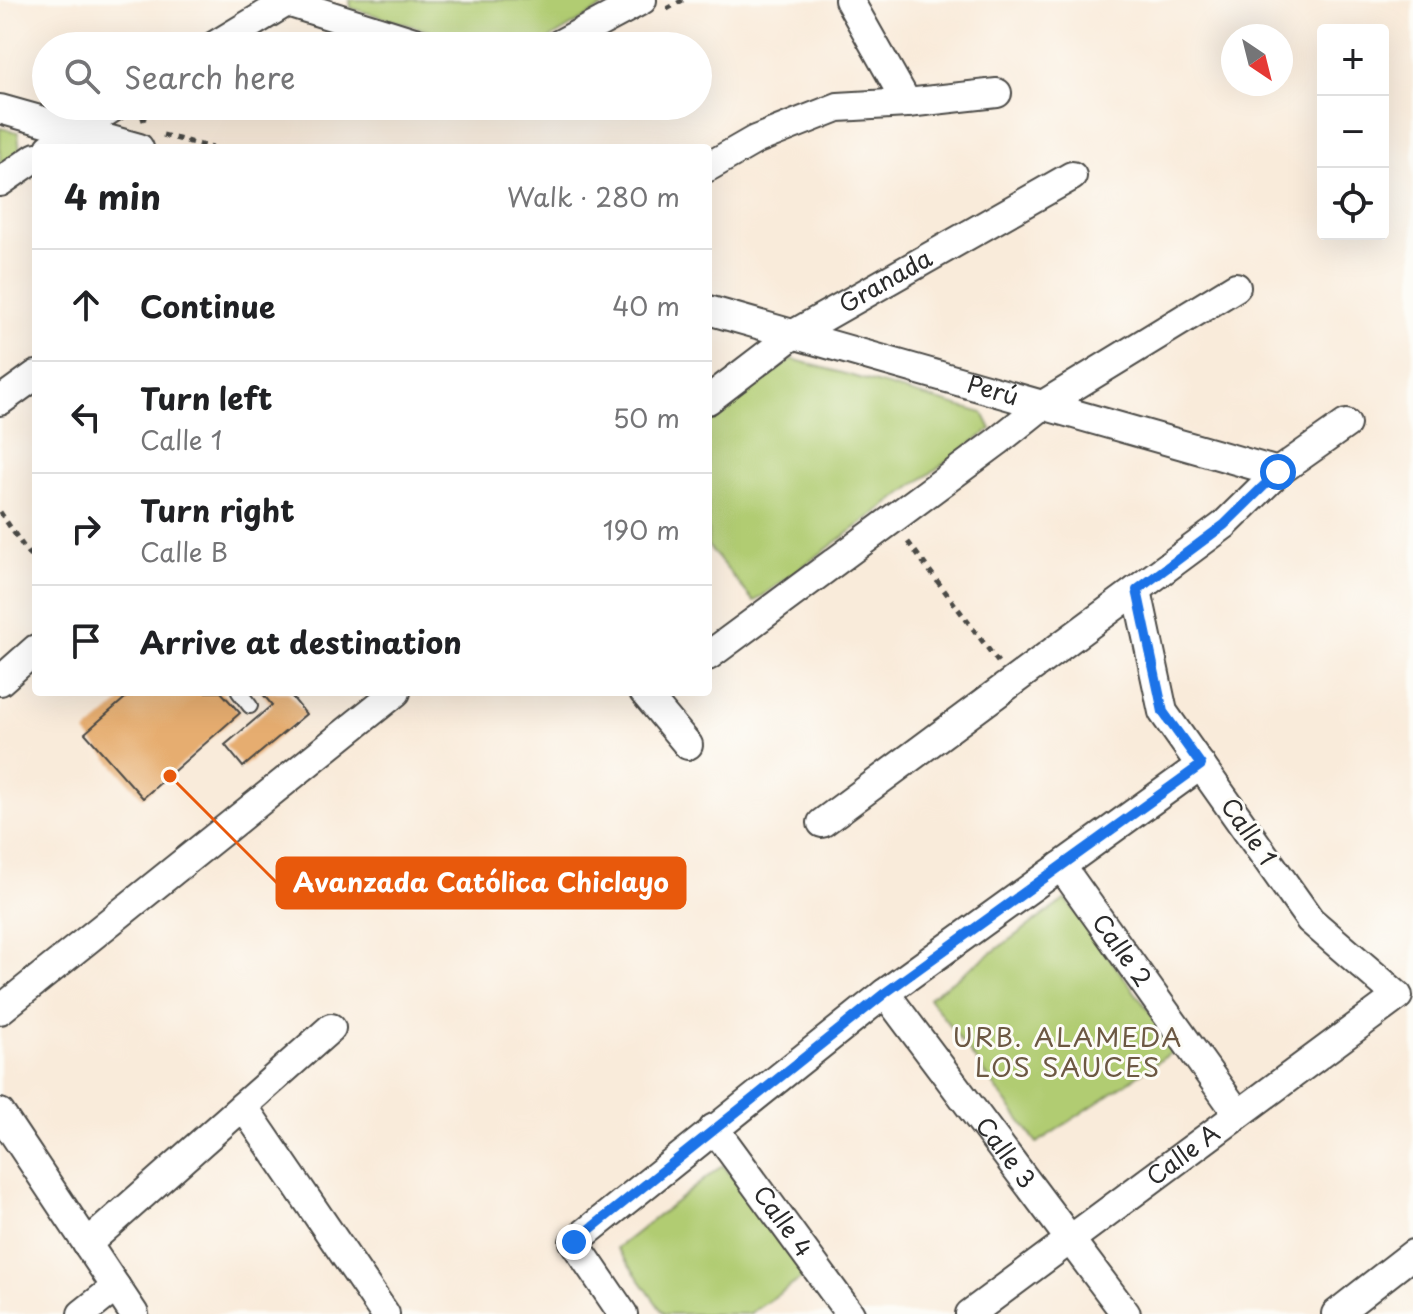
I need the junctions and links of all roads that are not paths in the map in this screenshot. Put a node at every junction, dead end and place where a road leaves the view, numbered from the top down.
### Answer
1 (642, 0) edge
2 (849, 0) edge
3 (288, 1) edge
4 (237, 32) edge
5 (384, 32) edge
6 (582, 32) edge
7 (997, 93) dead end
8 (907, 103) junction
9 (0, 109) edge
10 (32, 118) edge
11 (39, 120) edge
12 (92, 120) edge
13 (75, 130) junction
14 (150, 138) edge
15 (56, 144) edge
16 (32, 160) edge
17 (712, 165) edge
18 (1072, 176) dead end
19 (0, 182) edge
20 (1236, 287) dead end
21 (712, 311) edge
22 (794, 334) junction
23 (32, 378) edge
24 (712, 397) edge
25 (0, 401) edge
26 (1043, 405) junction
27 (1346, 424) dead end
28 (1278, 472) junction
29 (1137, 590) junction
30 (32, 653) edge
31 (712, 653) edge
32 (0, 681) edge
33 (242, 696) edge
34 (391, 696) edge
35 (652, 696) edge
36 (250, 706) dead end
37 (688, 745) dead end
38 (1201, 765) junction
39 (822, 823) dead end
40 (1061, 866) junction
41 (885, 993) junction
42 (1398, 996) joint
43 (0, 1010) edge
44 (331, 1028) dead end
45 (243, 1106) junction
46 (0, 1113) edge
47 (1238, 1114) junction
48 (714, 1128) junction
49 (1070, 1239) junction
50 (87, 1244) junction
51 (1413, 1254) edge
52 (116, 1287) junction
53 (82, 1314) edge
54 (134, 1314) edge
55 (385, 1314) edge
56 (623, 1314) edge
57 (850, 1314) edge
58 (970, 1314) edge
59 (1126, 1314) edge
60 (1336, 1314) edge

1 - 6 street
2 - 8 street
3 - 4 street
3 - 5 street
7 - 8 street
8 - 17 street
9 - 10 street
11 - 13 street
12 - 13 street
13 - 14 street
13 - 15 street
16 - 19 street
18 - 22 street, Granada
20 - 26 street
21 - 22 street, Perú
22 - 24 street, Granada
22 - 26 street, Perú
23 - 25 street
26 - 28 street, Perú
26 - 31 street
27 - 28 street
28 - 29 street
29 - 38 street, Calle 1
29 - 39 street
30 - 32 street
33 - 36 lane
34 - 43 street
35 - 37 street
38 - 40 street
38 - 42 street, Calle 1
40 - 41 street
40 - 47 street, Calle 2
41 - 48 street
41 - 49 street, Calle 3
42 - 47 street, Calle A
44 - 45 street
45 - 50 street
45 - 55 street
46 - 50 street
47 - 49 street, Calle A
48 - 56 street
48 - 57 street, Calle 4
49 - 58 street, Calle A
49 - 59 street, Calle 3
50 - 52 street
51 - 60 street
52 - 53 street
52 - 54 street

